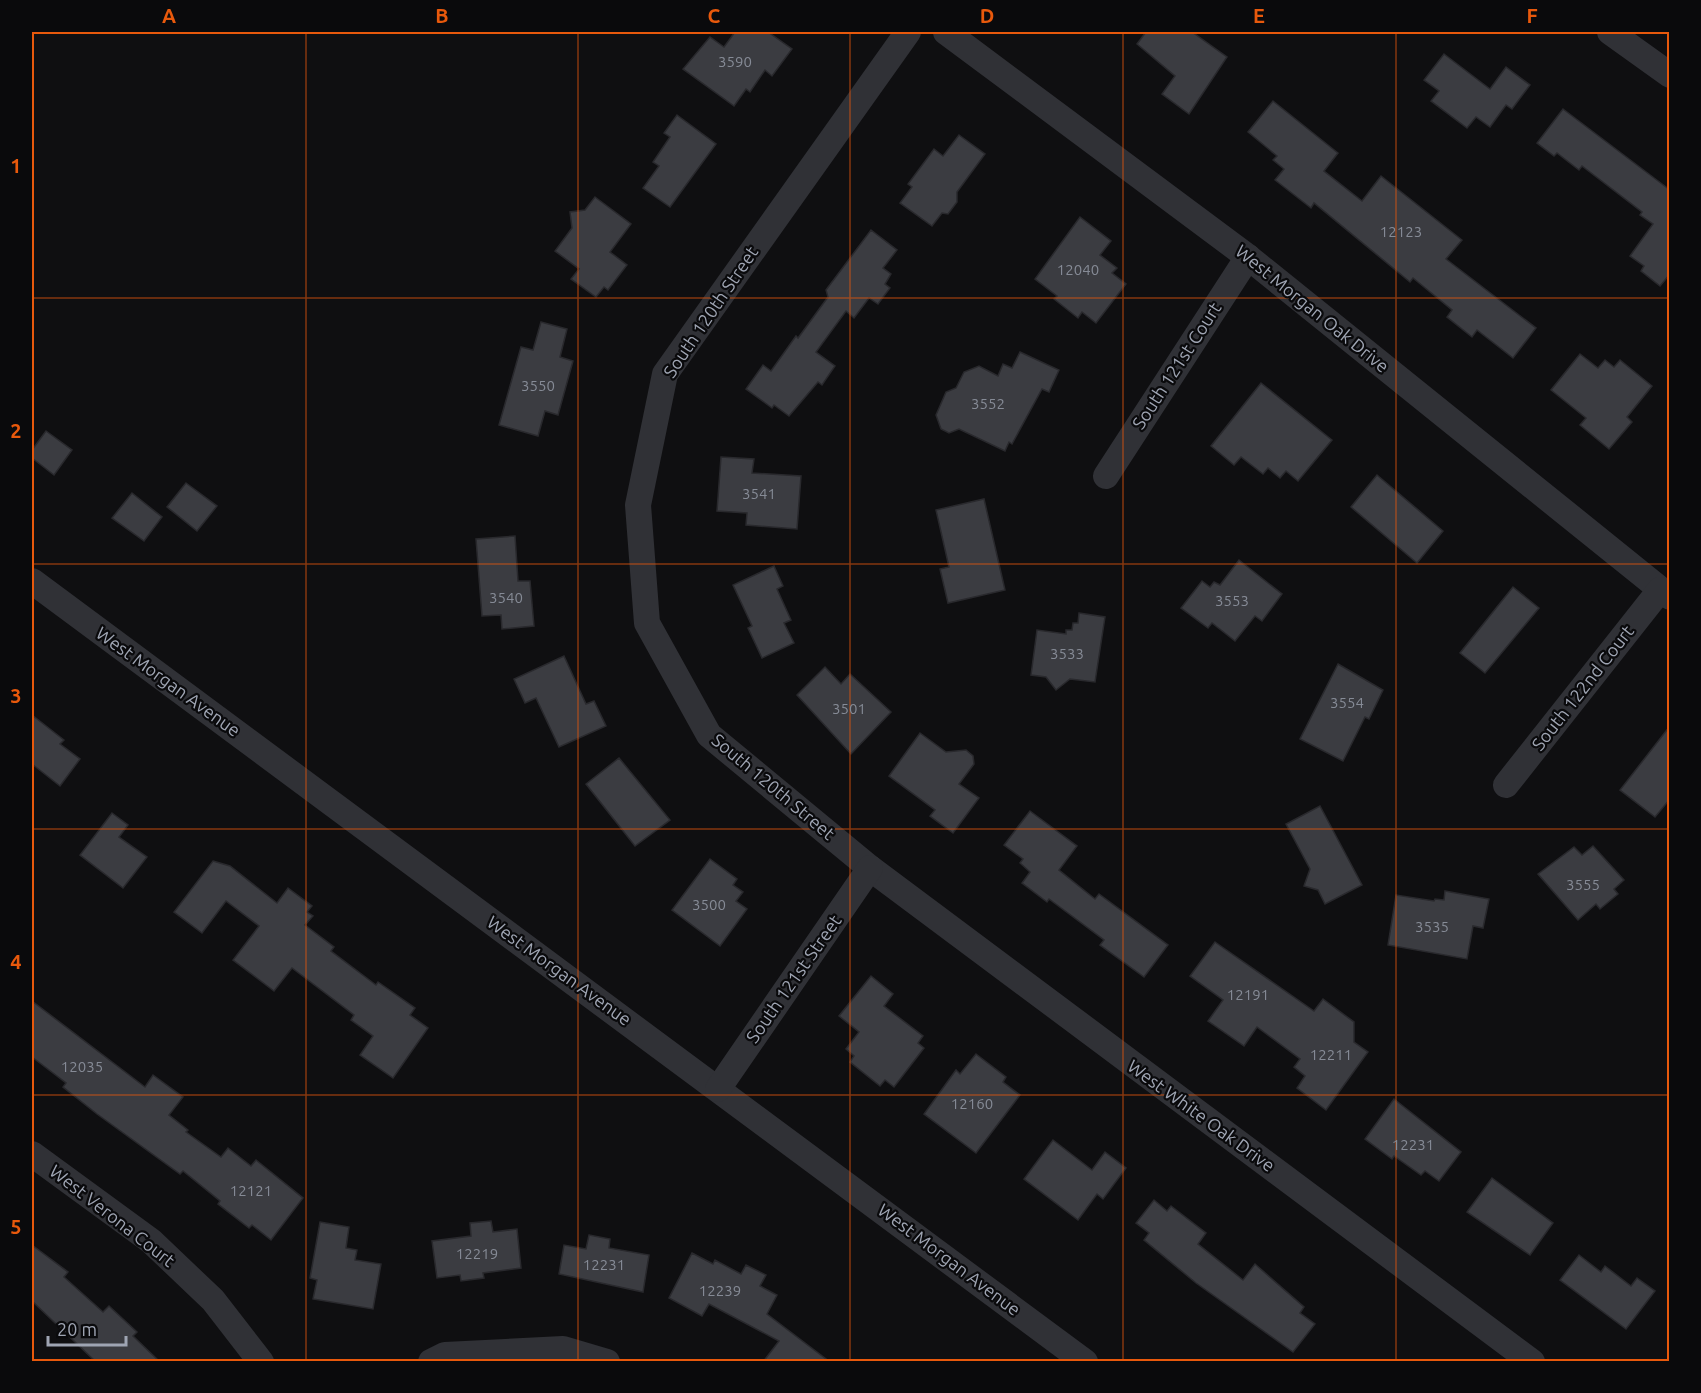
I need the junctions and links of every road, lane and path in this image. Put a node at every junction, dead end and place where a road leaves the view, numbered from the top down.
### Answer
1 (908, 32) edge
2 (946, 32) edge
3 (1610, 32) edge
4 (1670, 75) edge
5 (1248, 256) junction
6 (1106, 476) dead end
7 (32, 581) edge
8 (1665, 594) edge
9 (1506, 785) dead end
10 (870, 868) junction
11 (718, 1089) junction
12 (32, 1154) edge
13 (261, 1362) edge
14 (431, 1362) edge
15 (607, 1362) edge
16 (1085, 1362) edge
17 (1532, 1362) edge

1 - 10 street, South 120th Street
2 - 5 street, West Morgan Oak Drive
3 - 4 street
5 - 6 street, South 121st Court
5 - 8 street, West Morgan Oak Drive
7 - 11 street, West Morgan Avenue
8 - 9 street, South 122nd Court
10 - 11 street, South 121st Street
10 - 17 street, West White Oak Drive
11 - 16 street, West Morgan Avenue
12 - 13 street, West Verona Court
14 - 15 street

